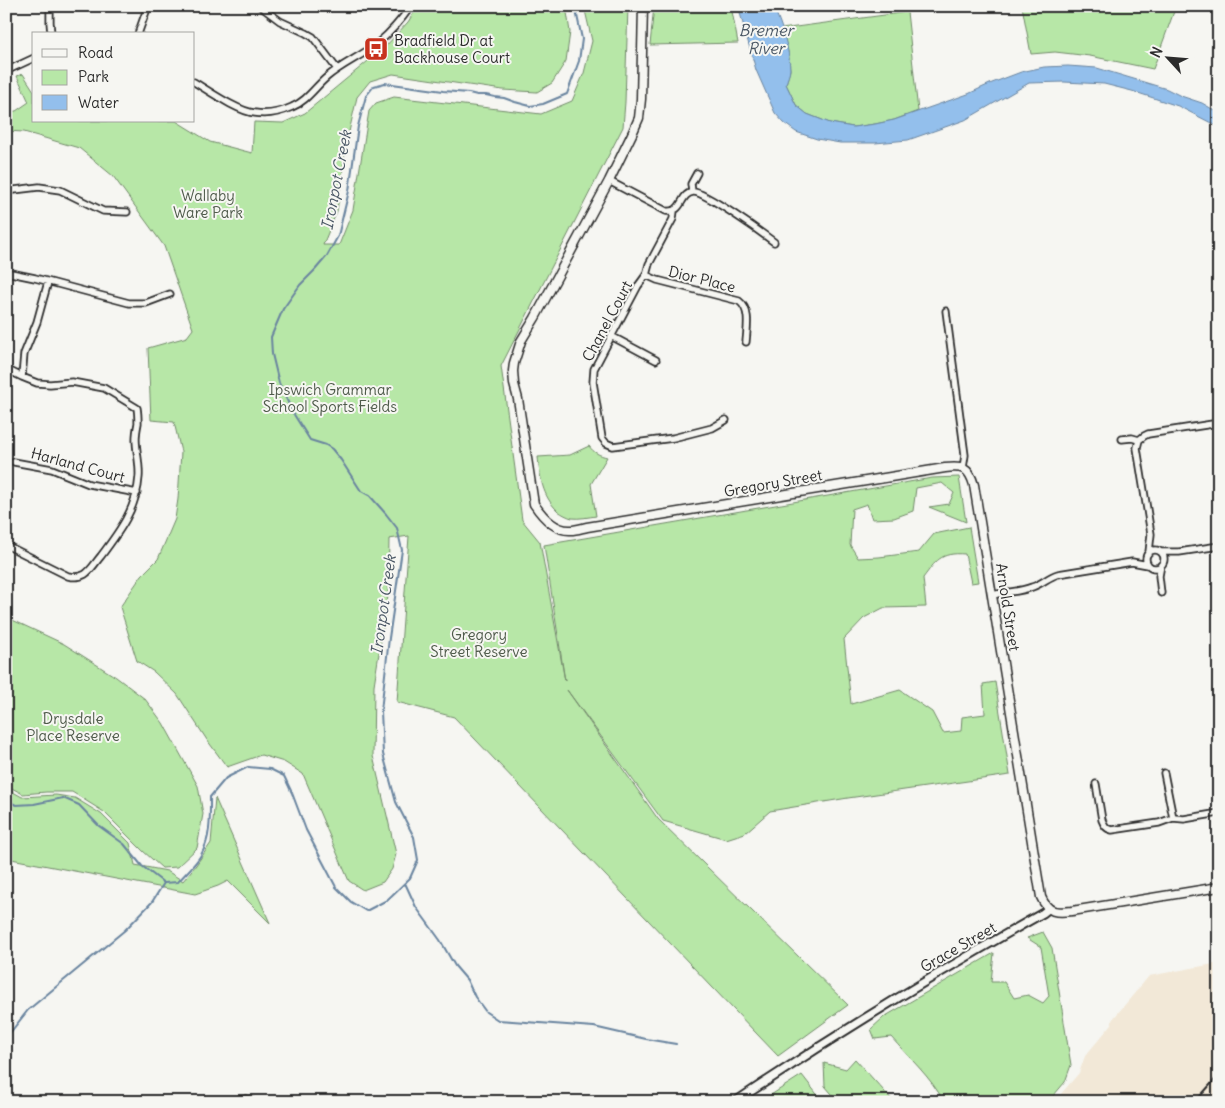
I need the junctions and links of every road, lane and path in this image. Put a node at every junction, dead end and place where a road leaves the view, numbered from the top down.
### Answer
1 (50, 6) edge
2 (148, 6) edge
3 (260, 6) edge
4 (411, 6) edge
5 (643, 6) edge
6 (51, 32) edge
7 (139, 32) edge
8 (32, 59) edge
9 (337, 69) junction
10 (6, 71) edge
11 (195, 83) edge
12 (697, 173) dead end
13 (609, 180) junction
14 (6, 191) edge
15 (692, 192) junction
16 (674, 211) junction
17 (127, 212) dead end
18 (774, 242) dead end
19 (6, 272) edge
20 (646, 275) junction
21 (48, 282) junction
22 (170, 294) dead end
23 (946, 310) dead end
24 (611, 336) junction
25 (746, 342) dead end
26 (656, 360) dead end
27 (6, 369) edge
28 (22, 377) junction
29 (726, 420) dead end
30 (1219, 423) edge
31 (1122, 439) dead end
32 (1139, 440) junction
33 (14, 462) dead end
34 (963, 468) junction
35 (137, 493) junction
36 (1151, 534) junction
37 (6, 545) edge
38 (1219, 546) edge
39 (1160, 552) junction
40 (1179, 552) junction
41 (1148, 553) junction
42 (1132, 562) junction
43 (1162, 563) junction
44 (1149, 566) junction
45 (1159, 581) junction
46 (1160, 593) dead end
47 (992, 595) junction
48 (1164, 773) dead end
49 (1096, 784) dead end
50 (1219, 813) edge
51 (1172, 818) junction
52 (1219, 887) edge
53 (1048, 909) junction
54 (243, 1102) edge
55 (253, 1102) edge
56 (735, 1102) edge

1 - 6 street
2 - 7 street
3 - 9 street
4 - 9 street
5 - 13 main road, Gregory Street
8 - 10 street
9 - 11 street
12 - 15 street
13 - 16 street
13 - 34 main road, Gregory Street
14 - 17 street
15 - 16 street
15 - 18 street
16 - 20 street, Chanel Court
19 - 21 street
20 - 24 street, Chanel Court
20 - 25 street, Dior Place
21 - 22 street
21 - 28 street
23 - 34 street, Arnold Street
24 - 26 street
24 - 29 street, Chanel Court
27 - 28 street
28 - 35 street
30 - 32 street
31 - 32 street
32 - 36 street
33 - 35 street, Harland Court
34 - 47 main road, Arnold Street
35 - 37 street
36 - 39 street
36 - 41 street
38 - 40 street
39 - 40 street
39 - 41 street
39 - 43 street
40 - 43 street
41 - 42 street
41 - 44 street
42 - 44 street
42 - 47 street
43 - 44 street
43 - 45 street
44 - 45 street
45 - 46 street
47 - 53 main road, Arnold Street
48 - 51 street
49 - 51 street
50 - 51 street
52 - 53 main road
53 - 56 street, Grace Street
54 - 55 street

